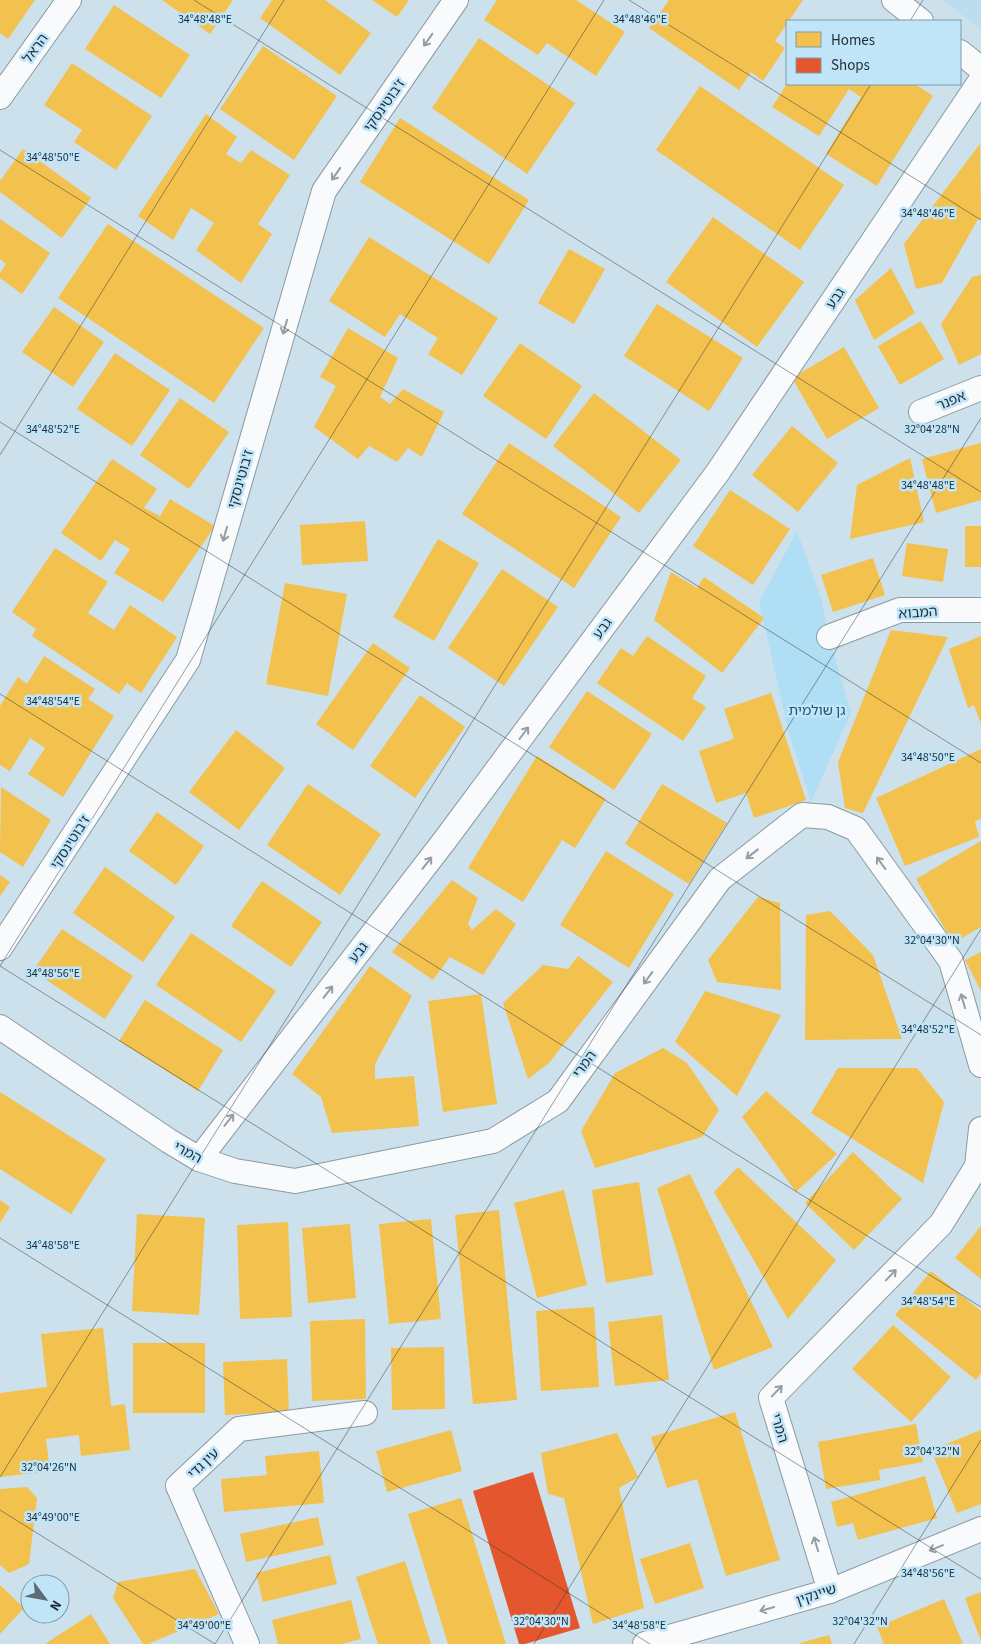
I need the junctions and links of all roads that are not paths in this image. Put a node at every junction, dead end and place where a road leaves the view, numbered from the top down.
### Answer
1 (69, 0) edge
2 (456, 0) edge
3 (894, 0) edge
4 (920, 20) edge
5 (961, 53) edge
6 (981, 69) edge
7 (981, 80) edge
8 (0, 97) edge
9 (981, 388) edge
10 (921, 412) dead end
11 (981, 610) edge
12 (829, 637) dead end
13 (0, 948) edge
14 (0, 1027) edge
15 (981, 1065) edge
16 (981, 1129) edge
17 (199, 1159) junction
18 (365, 1413) dead end
19 (981, 1529) edge
20 (830, 1591) junction
21 (247, 1644) edge
22 (645, 1644) edge

1 - 8 street, הראל
2 -> 13 street, ז'בוטינסקי
3 - 4 street
5 - 6 street
17 -> 7 street, גבע
9 - 10 street, אפנר
11 - 12 street, המבוא
14 - 17 street, המרי
15 -> 17 street, המרי
20 -> 16 street, המרי
18 - 21 street, עין גדי
19 -> 20 street, שיינקין
20 -> 22 street, שיינקין

